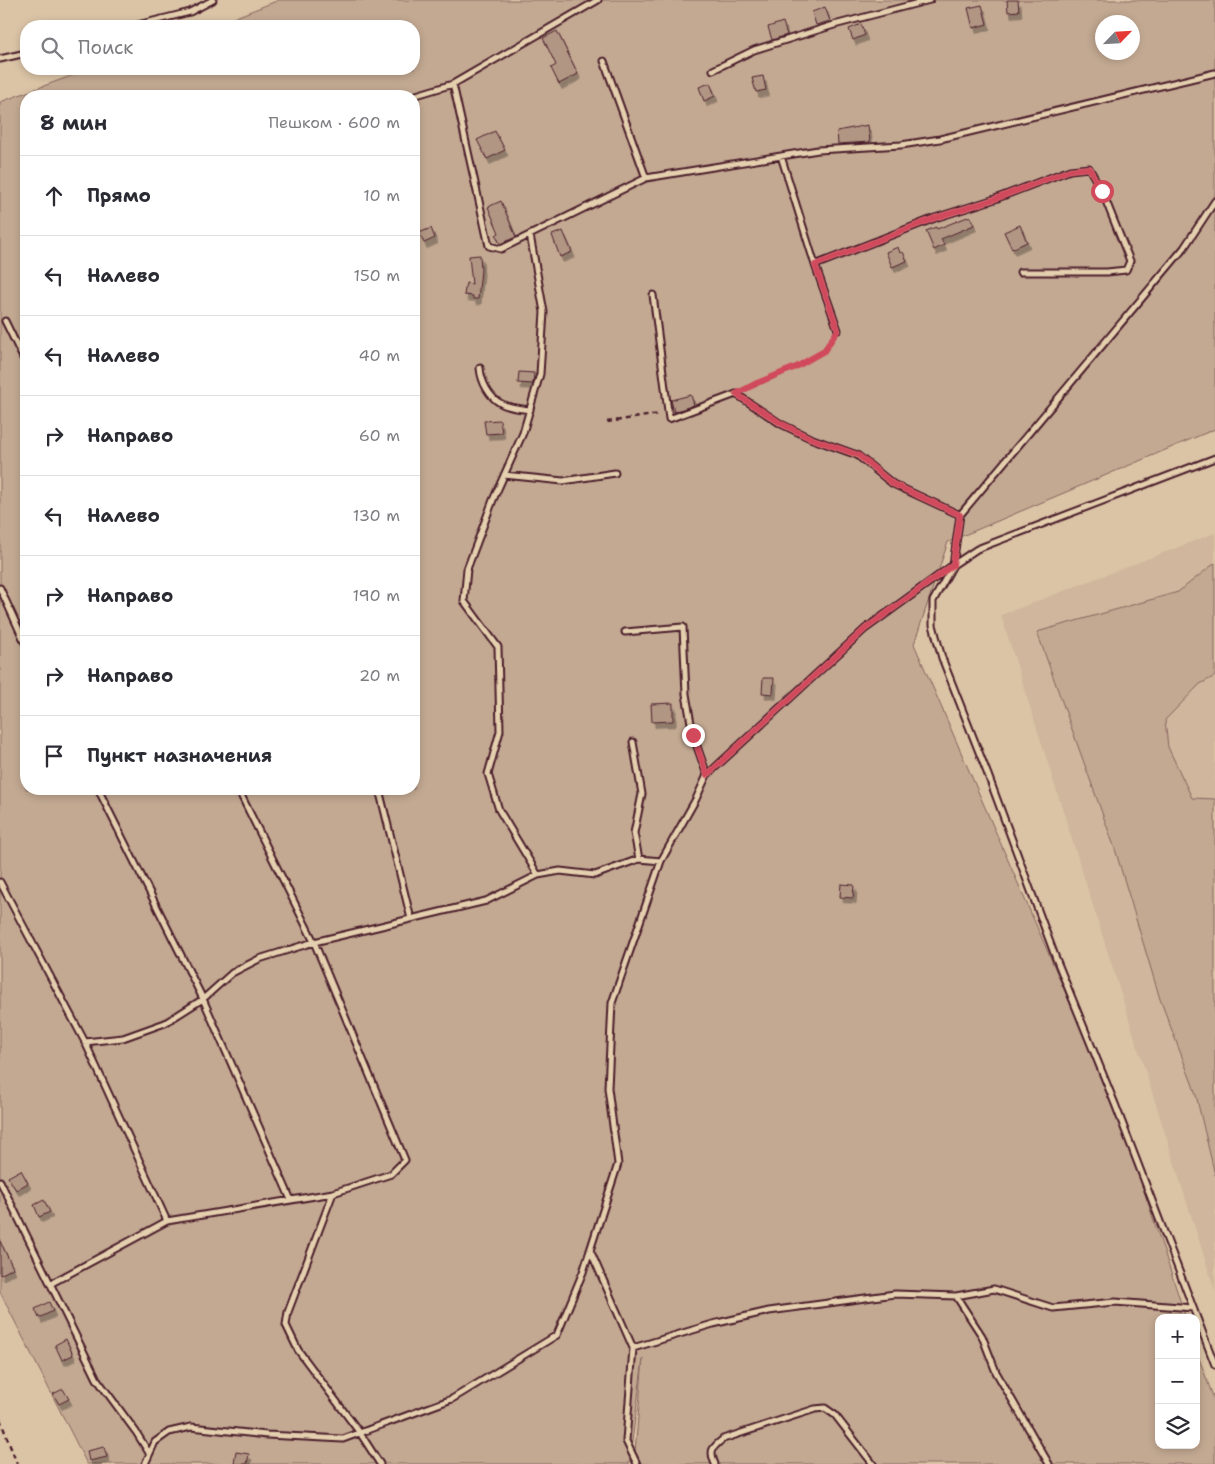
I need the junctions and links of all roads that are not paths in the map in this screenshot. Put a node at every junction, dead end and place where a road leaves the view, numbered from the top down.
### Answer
1 (213, 0) edge
2 (598, 0) edge
3 (930, 0) edge
4 (157, 20) edge
5 (20, 54) edge
6 (0, 59) edge
7 (604, 61) dead end
8 (713, 70) dead end
9 (1215, 73) edge
10 (452, 84) junction
11 (420, 94) edge
12 (781, 156) junction
13 (646, 178) junction
14 (1215, 201) edge
15 (530, 235) junction
16 (815, 265) junction
17 (1020, 272) dead end
18 (653, 295) dead end
19 (5, 321) dead end
20 (838, 330) road end
21 (20, 352) edge
22 (480, 368) dead end
23 (530, 410) junction
24 (1215, 458) edge
25 (615, 473) dead end
26 (504, 475) junction
27 (960, 515) junction
28 (953, 565) junction
29 (0, 588) edge
30 (20, 632) edge
31 (624, 632) dead end
32 (633, 742) dead end
33 (707, 775) junction
34 (101, 795) edge
35 (241, 795) edge
36 (380, 795) edge
37 (638, 859) junction
38 (661, 861) junction
39 (538, 875) junction
40 (0, 882) edge
41 (411, 919) junction
42 (314, 942) junction
43 (203, 999) junction
44 (85, 1042) junction
45 (0, 1181) edge
46 (333, 1193) junction
47 (291, 1200) junction
48 (167, 1221) junction
49 (590, 1249) junction
50 (50, 1284) junction
51 (956, 1296) junction
52 (1193, 1308) junction
53 (633, 1348) junction
54 (1215, 1365) edge
55 (360, 1433) junction
56 (149, 1453) junction
57 (145, 1464) edge
58 (380, 1464) edge
59 (637, 1464) edge
60 (715, 1464) edge
61 (873, 1464) edge
62 (1049, 1464) edge

1 - 4 lane
2 - 10 lane
3 - 8 lane
5 - 6 lane
7 - 13 lane
9 - 12 lane
10 - 11 lane
10 - 15 lane
12 - 13 lane
12 - 16 lane
13 - 15 lane
14 - 27 lane
15 - 23 lane
16 - 17 lane
16 - 20 lane
18 - 27 lane
19 - 21 lane
22 - 23 lane
23 - 26 lane
24 - 28 lane
25 - 26 lane
26 - 39 lane
27 - 28 lane
28 - 33 lane
28 - 52 lane
29 - 30 lane
31 - 33 lane
32 - 37 lane
33 - 38 lane
34 - 43 lane
35 - 42 lane
36 - 41 lane
37 - 38 lane
37 - 39 lane
38 - 49 lane
39 - 41 lane
40 - 44 lane
41 - 42 lane
42 - 43 lane
42 - 46 lane
43 - 44 lane
43 - 47 lane
44 - 48 lane
45 - 50 lane
46 - 47 lane
46 - 55 lane
47 - 48 lane
48 - 50 lane
49 - 53 lane
49 - 55 lane
50 - 56 lane
51 - 52 lane
51 - 53 lane
51 - 62 lane
52 - 54 lane
53 - 59 lane
55 - 56 lane
55 - 58 lane
56 - 57 lane
60 - 61 lane

